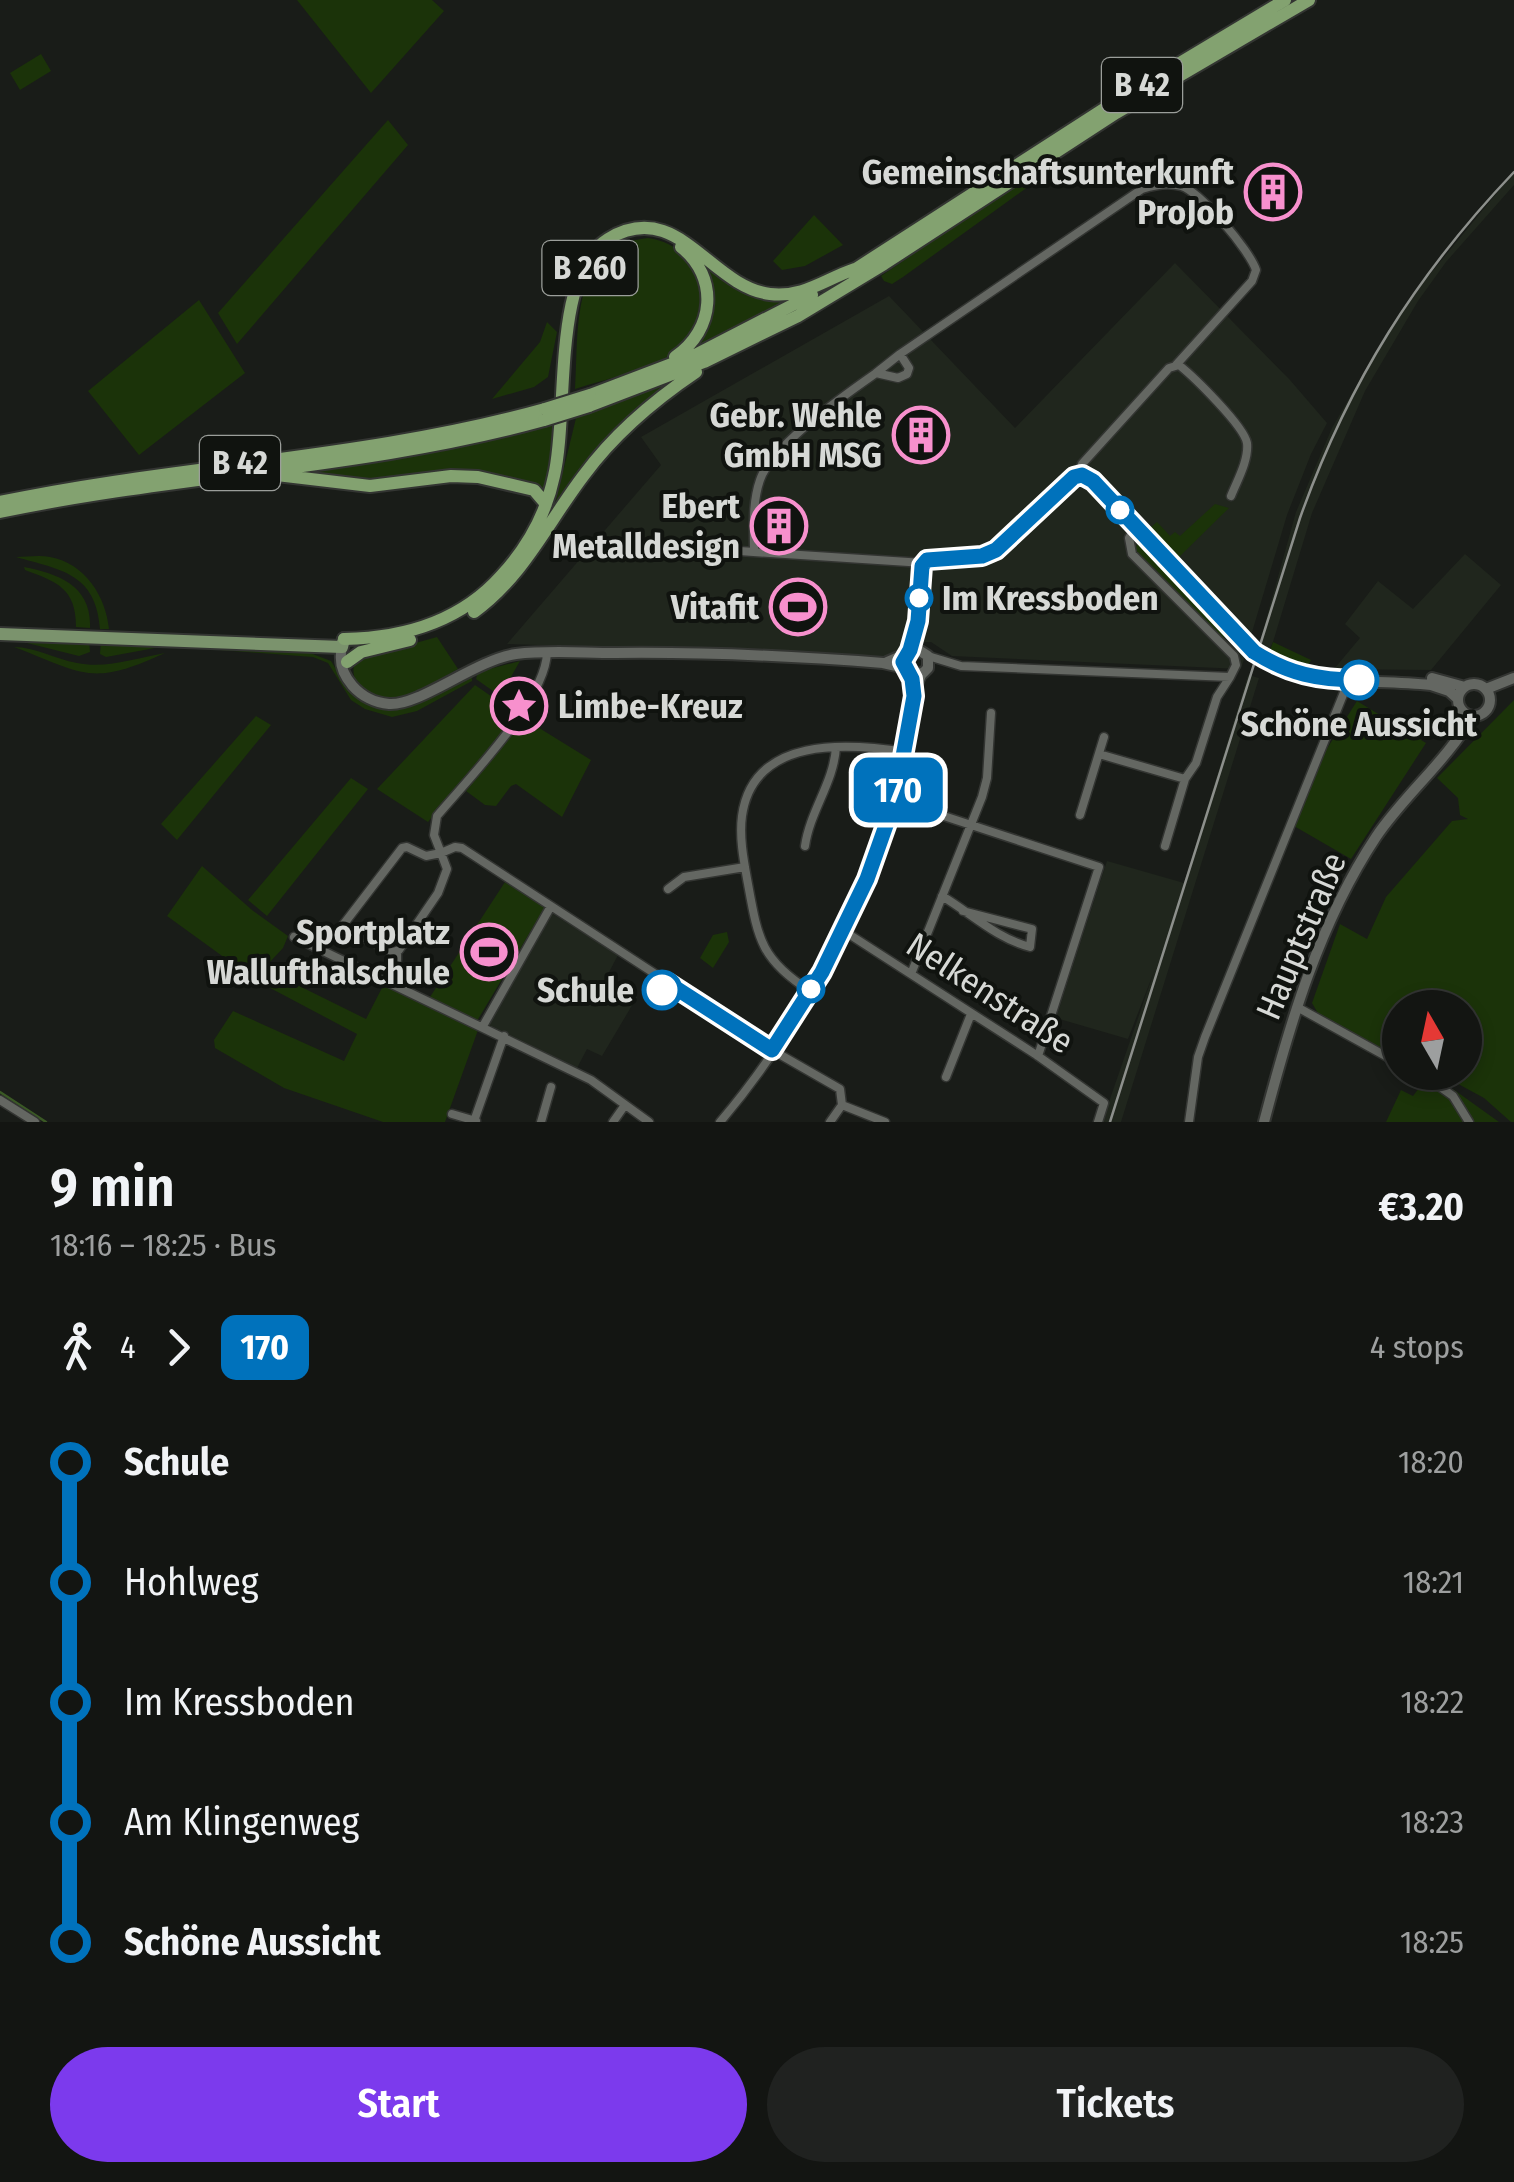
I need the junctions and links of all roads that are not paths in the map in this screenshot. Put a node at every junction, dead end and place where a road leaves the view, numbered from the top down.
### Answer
1 (1285, 0) edge
2 (1309, 0) edge
3 (880, 260) junction
4 (858, 273) junction
5 (732, 349) junction
6 (900, 354) junction
7 (1176, 365) junction
8 (876, 373) junction
9 (638, 378) junction
10 (590, 401) junction
11 (544, 415) junction
12 (230, 475) junction
13 (1074, 477) junction
14 (1231, 496) dead end
15 (0, 502) edge
16 (546, 504) junction
17 (0, 512) edge
18 (1136, 527) junction
19 (540, 539) junction
20 (710, 545) dead end
21 (754, 551) junction
22 (924, 563) junction
23 (0, 634) edge
24 (253, 642) junction
25 (344, 652) junction
26 (547, 652) junction
27 (913, 659) junction
28 (923, 673) junction
29 (1230, 677) junction
30 (1349, 680) junction
31 (1387, 680) junction
32 (1514, 681) edge
33 (1465, 687) junction
34 (1489, 693) junction
35 (914, 696) junction
36 (1464, 708) junction
37 (991, 713) dead end
38 (1104, 738) dead end
39 (836, 748) junction
40 (906, 752) junction
41 (1099, 754) junction
42 (1185, 779) junction
43 (895, 800) junction
44 (1080, 815) dead end
45 (970, 824) junction
46 (805, 846) dead end
47 (1164, 846) dead end
48 (441, 853) junction
49 (745, 868) junction
50 (668, 890) dead end
51 (942, 896) junction
52 (551, 906) junction
53 (964, 910) junction
54 (844, 931) junction
55 (294, 937) dead end
56 (397, 952) junction
57 (911, 974) junction
58 (388, 978) dead end
59 (810, 991) junction
60 (1297, 1007) junction
61 (971, 1014) junction
62 (483, 1026) junction
63 (504, 1036) junction
64 (772, 1050) junction
65 (1382, 1054) edge
66 (1038, 1056) junction
67 (946, 1077) dead end
68 (551, 1087) dead end
69 (1444, 1090) edge
70 (0, 1100) edge
71 (625, 1105) junction
72 (842, 1105) junction
73 (452, 1114) dead end
74 (476, 1121) edge
75 (35, 1122) edge
76 (541, 1122) edge
77 (613, 1122) edge
78 (649, 1122) edge
79 (720, 1122) edge
80 (830, 1122) edge
81 (885, 1122) edge
82 (1098, 1122) edge
83 (1190, 1122) edge
84 (1264, 1122) edge
85 (1469, 1122) edge

1 - 3 highway, B 42
2 - 3 highway, B 42
3 - 4 highway, B 42
4 - 5 highway, B 42
4 - 9 highway, B 42
4 - 16 highway, B 260
5 - 10 highway, B 42
5 - 19 highway
6 - 7 street
6 - 8 street
6 - 8 street
7 - 13 street
7 - 14 street
8 - 21 street
9 - 10 highway, B 42
9 - 19 highway, B 260
10 - 11 highway, B 42, bridge
11 - 12 highway, B 42
11 - 15 highway, B 42
12 - 16 highway
12 - 17 highway, B 42
13 - 18 street
13 - 22 street
16 - 25 highway, B 260
18 - 29 street
18 - 30 street
19 - 25 highway, B 260
20 - 21 street
21 - 22 street
22 - 27 street
23 - 24 main road, B 260
24 - 25 main road, B 260
24 - 25 main road, B 260
25 - 26 street
26 - 27 street
26 - 48 street
27 - 28 street
27 - 28 street
27 - 29 street
27 - 35 street
28 - 35 street
29 - 42 street
30 - 31 street
30 - 83 street
31 - 33 street
31 - 36 street
32 - 34 street
33 - 34 street
33 - 36 street
34 - 36 street
35 - 40 street
36 - 60 street, Hauptstraße
37 - 45 street
38 - 41 street
39 - 40 street
39 - 46 street
39 - 49 street
40 - 43 street
41 - 42 street
41 - 44 street
42 - 47 street
43 - 45 street
43 - 54 street
45 - 51 street
45 - 66 street
48 - 52 street
48 - 56 street
48 - 56 street
49 - 50 street
49 - 59 street
51 - 53 street
51 - 57 street
52 - 62 street
52 - 64 street
53 - 53 street
54 - 57 street, Nelkenstraße
54 - 59 street
55 - 62 street
56 - 58 street
57 - 61 street, Nelkenstraße
59 - 64 street
60 - 65 street
60 - 84 street, Hauptstraße
61 - 66 street, Nelkenstraße
61 - 67 street
62 - 63 street
63 - 71 street
63 - 74 street
64 - 72 street
64 - 79 street
66 - 82 street, Nelkenstraße
68 - 76 street
69 - 85 street
70 - 75 street
71 - 77 street
71 - 78 street
72 - 80 street
72 - 81 street
73 - 74 street

